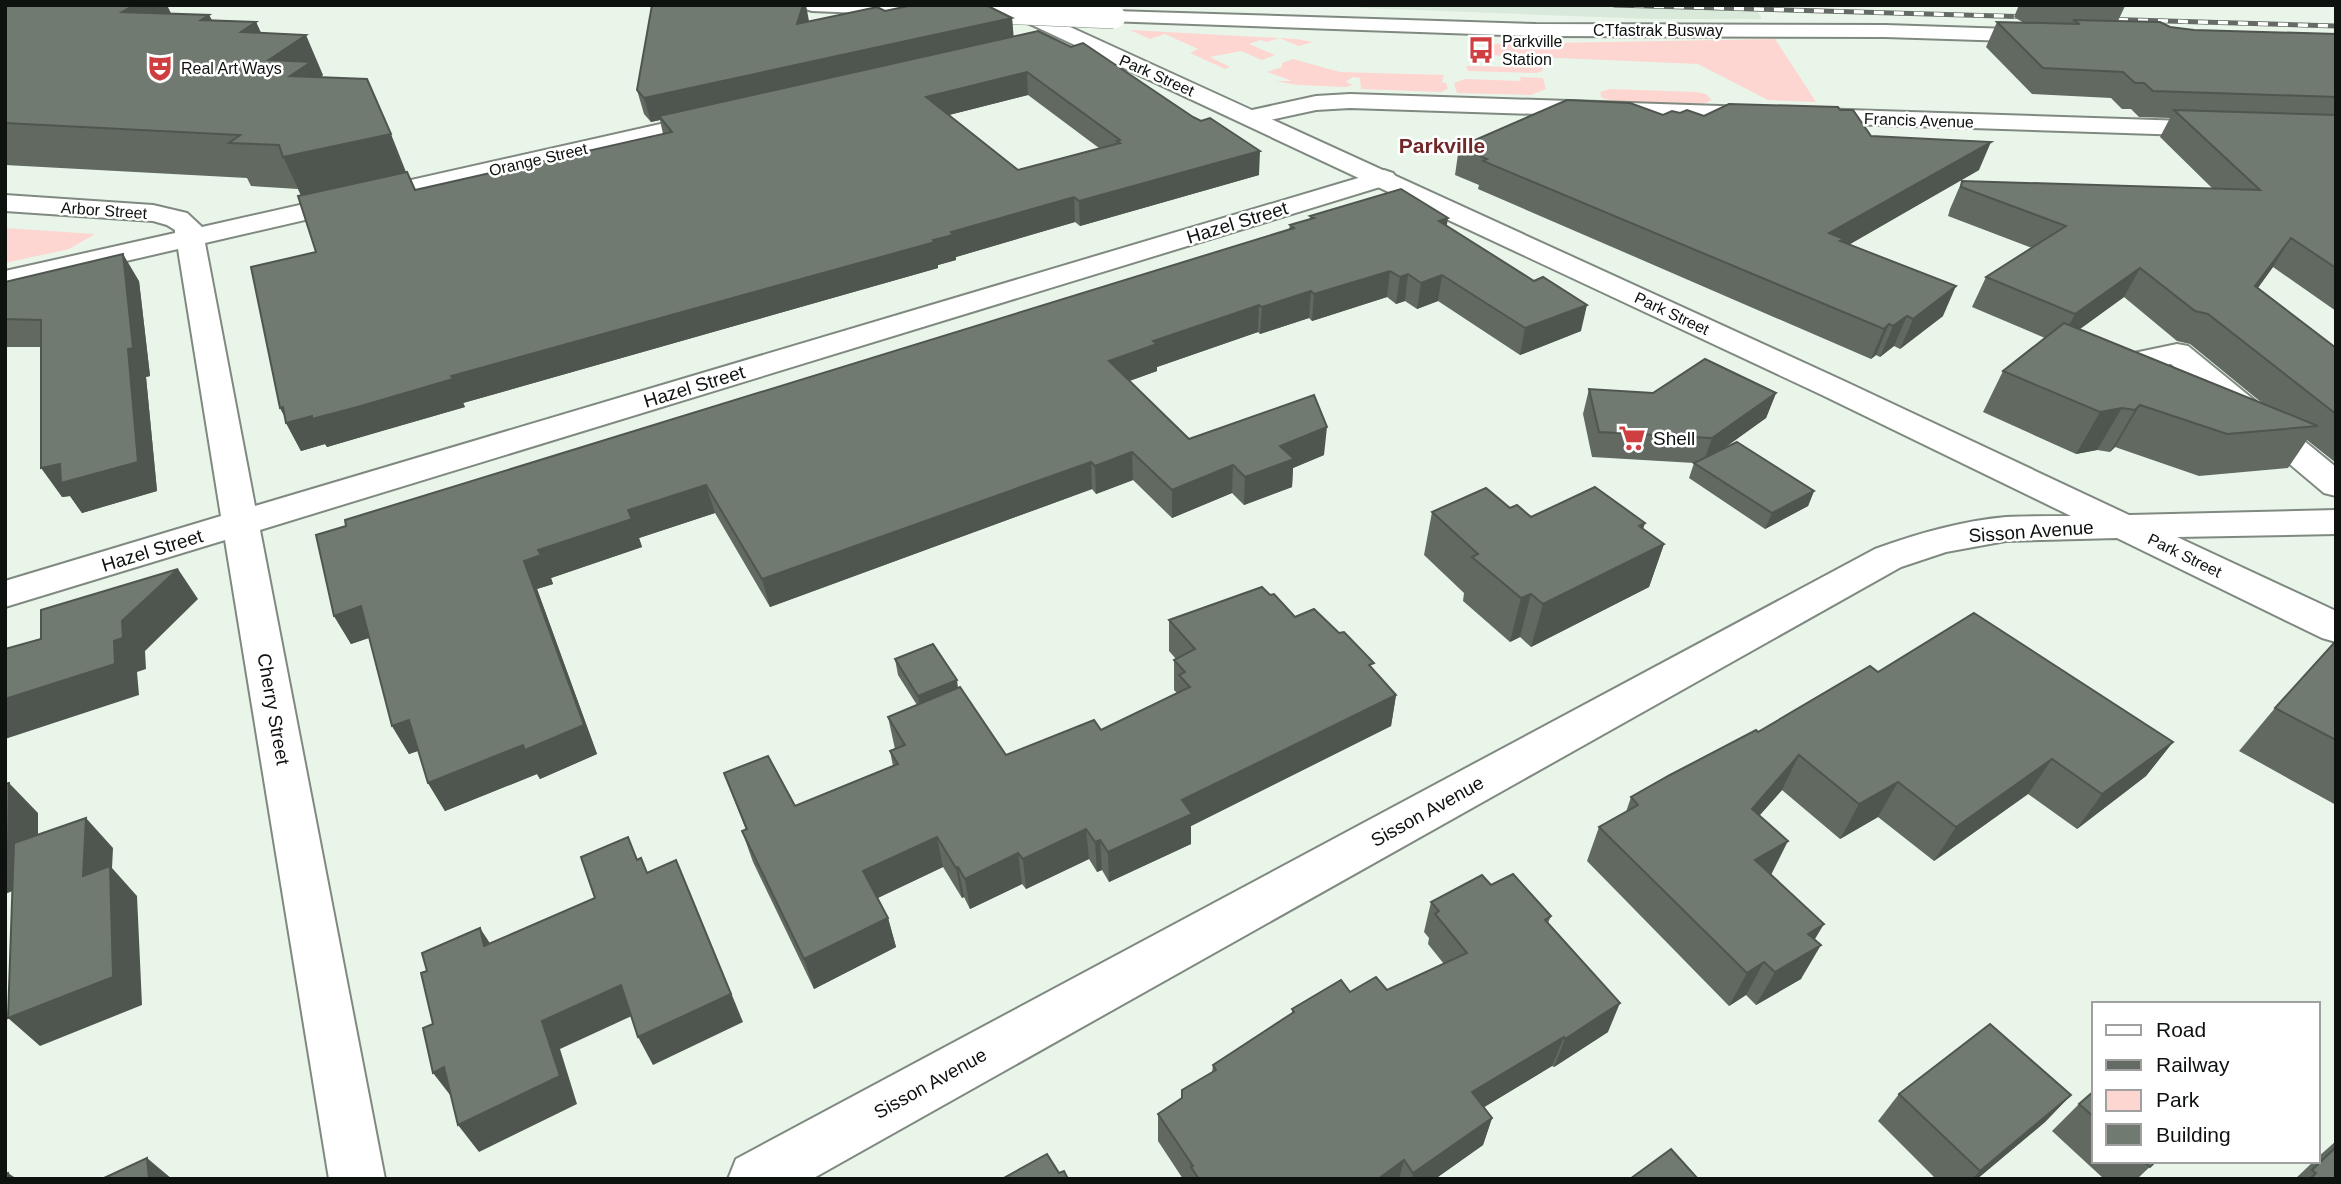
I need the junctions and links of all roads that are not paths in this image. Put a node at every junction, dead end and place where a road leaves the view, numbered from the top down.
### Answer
1 (812, 5) edge
2 (1005, 5) edge
3 (1071, 36) junction
4 (2063, 36) edge
5 (1042, 45) edge
6 (743, 113) edge
7 (1251, 117) junction
8 (2238, 130) edge
9 (1384, 178) junction
10 (5, 203) edge
11 (189, 239) junction
12 (5, 280) edge
13 (2121, 365) edge
14 (2336, 485) edge
15 (2336, 522) edge
16 (241, 523) junction
17 (2124, 526) junction
18 (5, 594) edge
19 (2336, 628) edge
20 (357, 1179) edge
21 (756, 1179) edge

1 - 4 street, CTfastrak Busway, bridge
2 - 3 street, Park Street
3 - 5 street
3 - 7 street, Park Street
6 - 11 street, Orange Street
7 - 8 street, Francis Avenue
7 - 9 street, Park Street
9 - 16 street, Hazel Street
9 - 17 street, Park Street
10 - 11 street, Arbor Street
11 - 12 street, Orange Street
11 - 16 street, Cherry Street
13 - 14 street
15 - 17 street, Sisson Avenue
16 - 18 street, Hazel Street
16 - 20 street, Cherry Street
17 - 19 street, Park Street
17 - 21 street, Sisson Avenue

